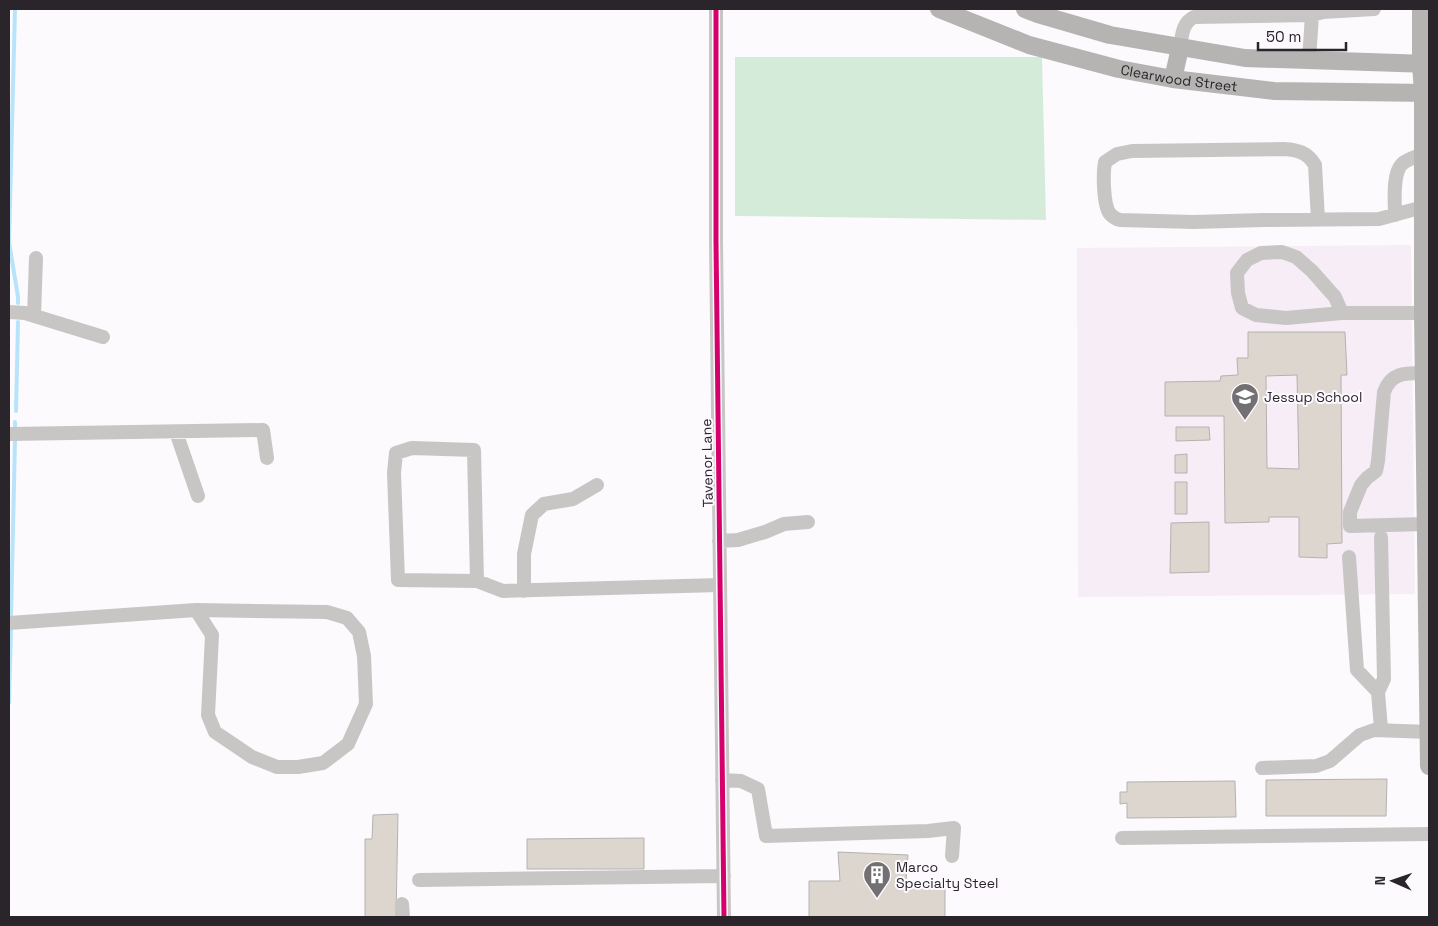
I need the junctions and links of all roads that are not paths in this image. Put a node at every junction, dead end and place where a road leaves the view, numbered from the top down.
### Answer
1 (716, 9) edge
2 (939, 9) edge
3 (1025, 9) edge
4 (1374, 9) edge
5 (1421, 9) edge
6 (1312, 15) junction
7 (1180, 48) junction
8 (1309, 60) junction
9 (1425, 64) edge
10 (1173, 79) junction
11 (1426, 93) edge
12 (1423, 154) junction
13 (1423, 206) junction
14 (1395, 215) junction
15 (1318, 220) junction
16 (36, 258) dead end
17 (9, 312) edge
18 (1342, 313) junction
19 (1426, 313) edge
20 (34, 316) junction
21 (103, 337) dead end
22 (1424, 373) junction
23 (176, 432) junction
24 (9, 434) edge
25 (267, 458) dead end
26 (597, 485) dead end
27 (198, 496) dead end
28 (808, 522) dead end
29 (1428, 524) edge
30 (1381, 537) dead end
31 (719, 541) junction
32 (1349, 557) dead end
33 (477, 581) junction
34 (720, 585) junction
35 (524, 591) junction
36 (196, 610) junction
37 (9, 623) edge
38 (1378, 692) junction
39 (1381, 729) junction
40 (1429, 732) edge
41 (1429, 766) edge
42 (1262, 768) dead end
43 (722, 780) junction
44 (1429, 834) edge
45 (1122, 838) dead end
46 (952, 856) dead end
47 (724, 876) junction
48 (419, 880) dead end
49 (724, 917) edge

1 - 31 street, Tavenor Lane
2 - 10 main road, Clearwood Street
3 - 7 main road
4 - 6 street
5 - 9 main road
6 - 7 street
6 - 8 street
7 - 8 main road
7 - 10 main road
8 - 9 main road
9 - 11 main road
10 - 11 main road, Clearwood Street
11 - 12 main road
12 - 13 main road
12 - 14 street
13 - 14 street
13 - 19 main road
14 - 15 street
15 - 15 street
16 - 20 street
17 - 20 street
18 - 18 street
18 - 19 street
19 - 22 main road
20 - 21 street
22 - 29 main road
22 - 29 street
23 - 24 street
23 - 25 street
23 - 27 street
26 - 35 street
28 - 31 street
29 - 40 main road
30 - 38 street
31 - 34 street, Tavenor Lane
32 - 38 street
33 - 33 street
33 - 35 street
34 - 35 street
34 - 43 street, Tavenor Lane
36 - 36 street
36 - 37 street
38 - 39 street
39 - 40 street
39 - 42 street
40 - 41 main road
43 - 46 street
43 - 47 street, Tavenor Lane
44 - 45 street
47 - 48 street
47 - 49 street, Tavenor Lane

